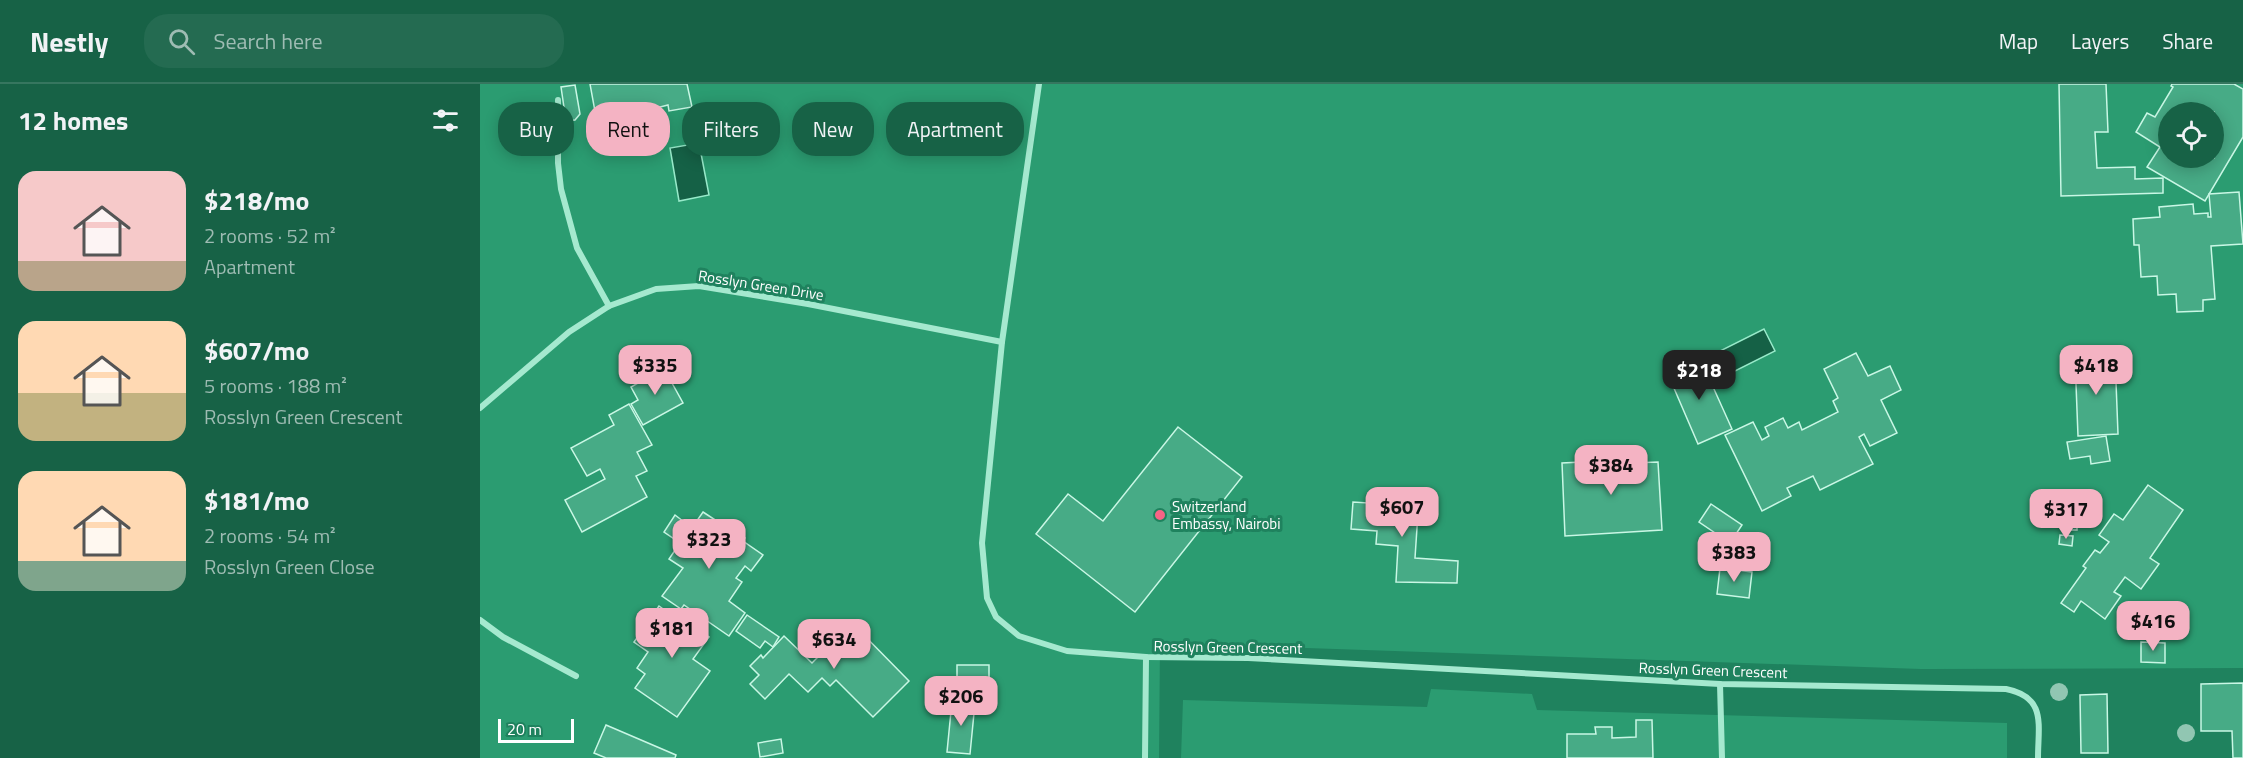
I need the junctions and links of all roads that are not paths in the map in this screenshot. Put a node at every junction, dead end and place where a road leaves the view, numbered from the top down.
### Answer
1 (1039, 84) edge
2 (558, 100) dead end
3 (609, 306) junction
4 (1002, 342) junction
5 (480, 408) edge
6 (480, 620) edge
7 (1146, 657) junction
8 (576, 676) dead end
9 (1720, 684) junction
10 (1145, 758) edge
11 (1722, 758) edge
12 (2038, 758) edge

1 - 4 street, Rosslyn Green Crescent
2 - 3 street
3 - 4 street, Rosslyn Green Drive
3 - 5 street, Rosslyn Green Drive
4 - 7 street, Rosslyn Green Crescent
6 - 8 street
7 - 9 street, Rosslyn Green Crescent
7 - 10 street
9 - 11 street
9 - 12 street, Rosslyn Green Crescent

